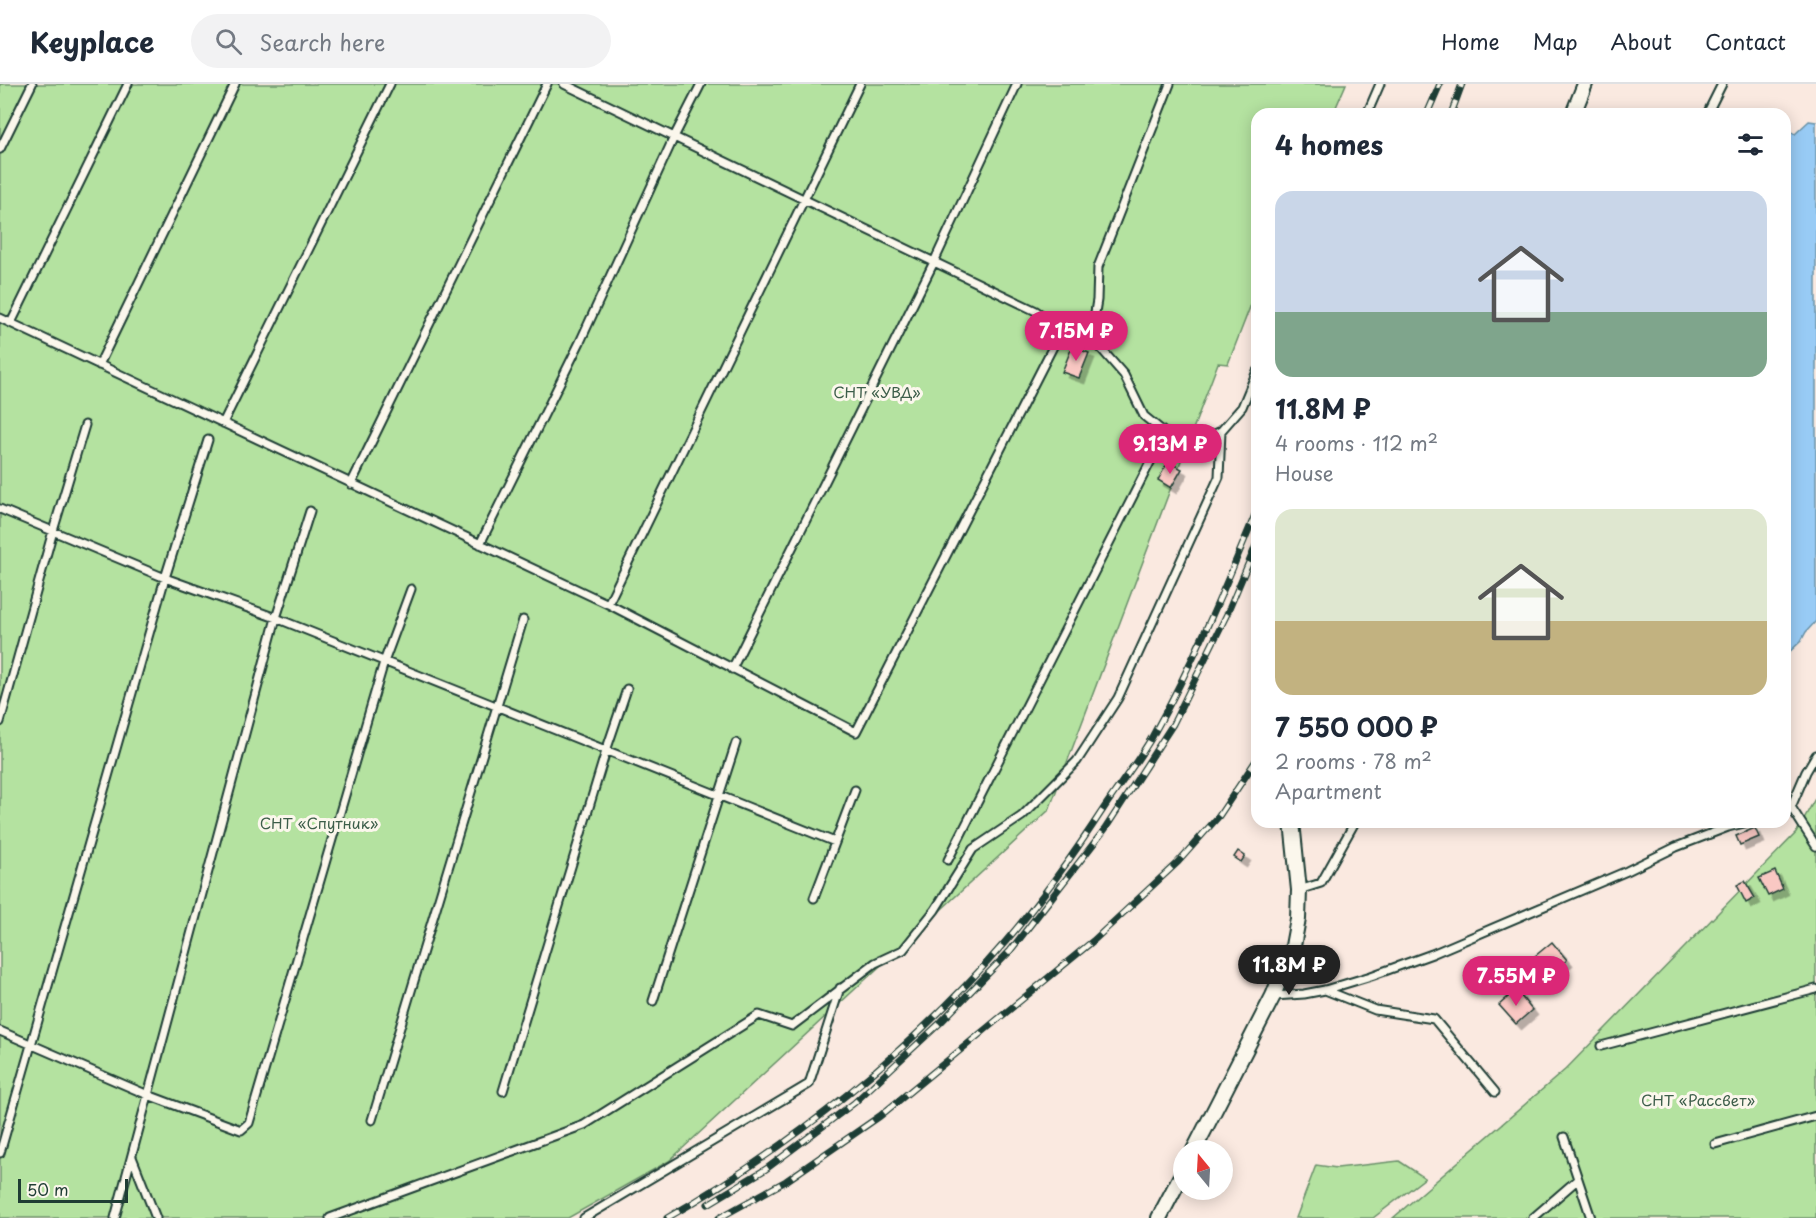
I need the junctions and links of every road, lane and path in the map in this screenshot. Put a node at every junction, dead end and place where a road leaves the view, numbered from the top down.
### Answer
1 (32, 84) edge
2 (128, 84) edge
3 (235, 84) edge
4 (390, 84) edge
5 (547, 84) edge
6 (564, 84) edge
7 (701, 84) edge
8 (860, 84) edge
9 (1017, 84) edge
10 (1170, 84) edge
11 (1380, 84) edge
12 (1585, 84) edge
13 (1722, 84) edge
14 (1370, 108) edge
15 (1576, 108) edge
16 (1710, 108) edge
17 (674, 137) junction
18 (0, 149) edge
19 (805, 200) junction
20 (934, 261) junction
21 (0, 318) edge
22 (11, 323) junction
23 (1062, 329) junction
24 (1091, 337) junction
25 (99, 365) junction
26 (1251, 385) edge
27 (223, 423) junction
28 (85, 425) dead end
29 (1221, 431) junction
30 (1165, 433) junction
31 (208, 440) dead end
32 (351, 484) junction
33 (0, 509) edge
34 (310, 510) dead end
35 (53, 531) junction
36 (480, 544) junction
37 (165, 578) junction
38 (411, 589) dead end
39 (608, 604) junction
40 (276, 618) junction
41 (523, 620) dead end
42 (384, 662) junction
43 (732, 669) junction
44 (627, 689) dead end
45 (496, 707) junction
46 (0, 722) edge
47 (736, 743) dead end
48 (606, 751) junction
49 (1816, 755) edge
50 (855, 790) dead end
51 (719, 797) junction
52 (1791, 802) edge
53 (1791, 812) edge
54 (1293, 828) edge
55 (1352, 828) edge
56 (1725, 828) edge
57 (835, 842) junction
58 (1816, 846) edge
59 (948, 860) dead end
60 (1299, 890) junction
61 (814, 898) dead end
62 (840, 988) junction
63 (1816, 988) edge
64 (1324, 990) junction
65 (1273, 996) junction
66 (653, 1001) dead end
67 (0, 1031) edge
68 (31, 1045) junction
69 (1601, 1046) dead end
70 (503, 1091) dead end
71 (1495, 1092) dead end
72 (148, 1095) junction
73 (1816, 1116) edge
74 (372, 1120) dead end
75 (1564, 1137) dead end
76 (1199, 1140) edge
77 (1715, 1144) dead end
78 (0, 1153) edge
79 (132, 1157) junction
80 (1577, 1180) junction
81 (1173, 1191) edge
82 (115, 1218) edge
83 (156, 1218) edge
84 (330, 1218) edge
85 (584, 1218) edge
86 (1159, 1218) edge
87 (1533, 1218) edge
88 (1591, 1218) edge

1 - 18 lane
2 - 22 lane
3 - 25 lane
4 - 27 lane
5 - 32 lane
6 - 17 lane
7 - 17 lane
8 - 19 lane
9 - 20 lane
10 - 24 lane
11 - 14 lane
12 - 15 street
13 - 16 lane
17 - 19 lane
17 - 36 lane
19 - 20 lane
19 - 39 lane
20 - 23 lane
20 - 43 lane
21 - 22 lane
22 - 25 lane
23 - 24 lane
23 - 43 lane
24 - 30 lane
25 - 27 lane
26 - 29 lane
27 - 32 lane
28 - 35 lane
29 - 30 lane
29 - 62 lane
30 - 59 lane
31 - 37 lane
32 - 36 lane
33 - 35 lane
34 - 40 lane
35 - 37 lane
35 - 46 lane
36 - 39 lane
37 - 40 lane
37 - 68 lane
38 - 42 lane
39 - 43 lane
40 - 42 lane
40 - 72 lane
41 - 45 lane
42 - 45 lane
42 - 72 lane
44 - 48 lane
45 - 48 lane
45 - 74 lane
47 - 51 lane
48 - 51 lane
48 - 70 lane
49 - 52 lane
50 - 57 lane
51 - 57 lane
51 - 66 lane
53 - 58 lane
54 - 60 street
55 - 60 lane
56 - 64 lane
57 - 61 lane
60 - 65 street
62 - 84 lane
62 - 85 lane
63 - 69 lane
64 - 65 lane
64 - 71 lane
65 - 76 street
67 - 68 lane
68 - 72 lane
68 - 78 lane
72 - 79 lane
73 - 77 lane
75 - 80 lane
79 - 82 lane
79 - 83 lane
80 - 87 lane
80 - 88 lane
81 - 86 street

